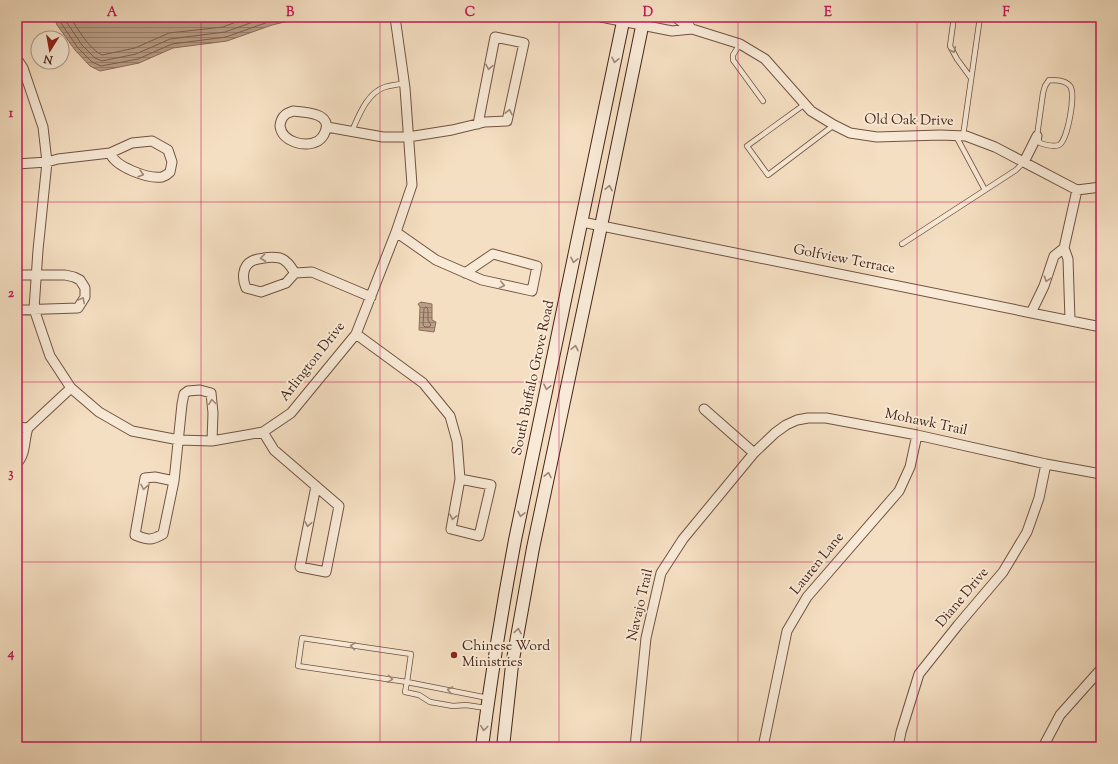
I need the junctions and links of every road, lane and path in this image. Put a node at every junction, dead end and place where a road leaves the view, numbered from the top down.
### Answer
1 (395, 17) edge
2 (601, 17) edge
3 (675, 17) edge
4 (690, 17) edge
5 (954, 17) edge
6 (980, 17) edge
7 (633, 21) edge
8 (692, 29) junction
9 (740, 44) junction
10 (17, 59) edge
11 (971, 78) junction
12 (404, 83) junction
13 (763, 101) dead end
14 (805, 104) junction
15 (478, 124) junction
16 (834, 125) junction
17 (327, 127) junction
18 (352, 132) junction
19 (960, 136) junction
20 (1037, 136) junction
21 (408, 137) junction
22 (110, 152) junction
23 (46, 162) junction
24 (1024, 162) junction
25 (17, 164) edge
26 (1101, 186) edge
27 (985, 190) junction
28 (1077, 190) junction
29 (582, 222) junction
30 (601, 226) junction
31 (396, 232) junction
32 (902, 244) dead end
33 (1064, 248) junction
34 (295, 273) junction
35 (465, 273) junction
36 (17, 276) edge
37 (36, 276) junction
38 (371, 297) junction
39 (34, 309) junction
40 (17, 310) edge
41 (1031, 312) junction
42 (1070, 320) junction
43 (1101, 327) edge
44 (356, 334) junction
45 (71, 388) junction
46 (704, 409) dead end
47 (17, 427) edge
48 (28, 428) junction
49 (263, 432) junction
50 (917, 435) junction
51 (179, 440) junction
52 (212, 441) junction
53 (754, 453) junction
54 (17, 463) edge
55 (1046, 464) junction
56 (1101, 474) edge
57 (460, 478) junction
58 (174, 481) junction
59 (316, 486) junction
60 (1101, 669) edge
61 (407, 682) junction
62 (487, 703) junction
63 (482, 747) edge
64 (502, 747) edge
65 (635, 747) edge
66 (763, 747) edge
67 (898, 747) edge
68 (1043, 747) edge

1 - 12 street, Arlington Drive
2 - 7 street, Old Oak Drive
3 - 8 street, Old Oak Drive
4 - 8 lane
5 -> 11 lane
6 - 11 lane
7 - 8 street, Old Oak Drive
7 -> 29 main road, South Buffalo Grove Road
30 -> 7 main road
8 - 9 street, Old Oak Drive
9 - 13 lane
9 - 14 street, Old Oak Drive
10 - 23 street, Arlington Drive
11 - 19 lane
12 - 18 lane
12 - 21 street, Arlington Drive
14 - 16 street, Old Oak Drive
14 - 16 lane
15 -> 15 street
15 - 21 street
16 - 19 street, Old Oak Drive
17 - 17 street
17 - 18 street
18 - 21 street
19 - 24 street, Old Oak Drive
19 - 27 lane
20 - 20 lane
20 - 24 street
21 - 31 street, Arlington Drive
22 -> 22 street
22 - 23 street
23 - 25 street
23 - 37 street, Arlington Drive
24 - 27 lane
24 - 28 street, Old Oak Drive
26 - 28 street
27 - 32 lane
28 - 33 street
29 - 30 street, Golfview Terrace
29 -> 62 main road, South Buffalo Grove Road
30 - 41 street, Golfview Terrace
64 -> 30 main road
31 - 35 street
31 - 38 street, Arlington Drive
33 -> 41 street
33 - 42 street
34 -> 34 street
34 - 38 street
35 -> 35 street
36 - 37 street
37 - 39 street, Arlington Drive
39 -> 37 street
38 - 44 street, Arlington Drive
39 - 40 street
39 - 45 street, Arlington Drive
41 - 42 street, Golfview Terrace
42 - 43 street, Golfview Terrace
44 - 49 street, Arlington Drive
44 - 57 street
45 - 48 street
45 - 51 street, Arlington Drive
46 - 53 street
47 - 48 street
48 - 54 street
49 - 52 street, Arlington Drive
49 - 59 street
50 - 53 street, Mohawk Trail
50 - 55 street, Mohawk Trail
50 - 66 street, Lauren Lane
51 - 52 street, Arlington Drive
52 -> 51 street
51 - 58 street
53 - 65 street, Navajo Trail
55 - 56 street, Mohawk Trail
55 - 67 street, Diane Drive
57 -> 57 street
58 -> 58 street
59 -> 59 street
60 - 68 street
61 -> 61 lane
62 -> 61 lane
61 - 62 lane
62 -> 63 main road, South Buffalo Grove Road

